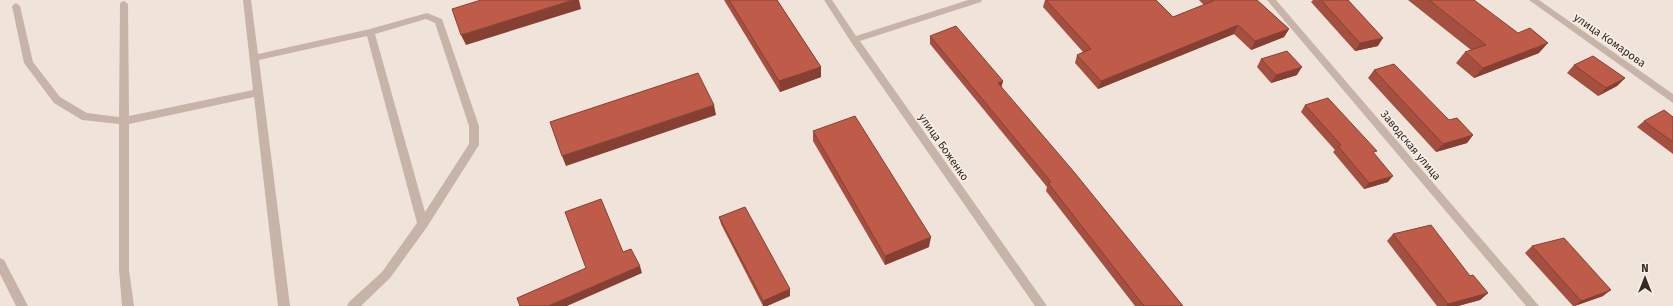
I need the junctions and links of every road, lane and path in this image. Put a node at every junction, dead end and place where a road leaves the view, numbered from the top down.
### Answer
1 (247, 0) edge
2 (828, 0) edge
3 (978, 0) edge
4 (1271, 0) edge
5 (1533, 0) edge
6 (124, 4) dead end
7 (16, 6) dead end
8 (370, 32) junction
9 (854, 40) junction
10 (254, 58) junction
11 (259, 92) junction
12 (1673, 99) edge
13 (124, 121) junction
14 (423, 224) junction
15 (0, 263) edge
16 (22, 306) edge
17 (128, 306) edge
18 (284, 306) edge
19 (353, 306) edge
20 (1041, 306) edge
21 (1533, 306) edge

1 - 10 street
2 - 9 street, улица Боженко
3 - 9 street
4 - 21 street, Заводская улица
5 - 12 street, улица Комарова
6 - 13 street
7 - 13 street
8 - 10 street
8 - 14 street
8 - 14 street
9 - 20 street, улица Боженко
10 - 11 street
11 - 13 street
11 - 18 street
13 - 17 street
14 - 19 street
15 - 16 street

